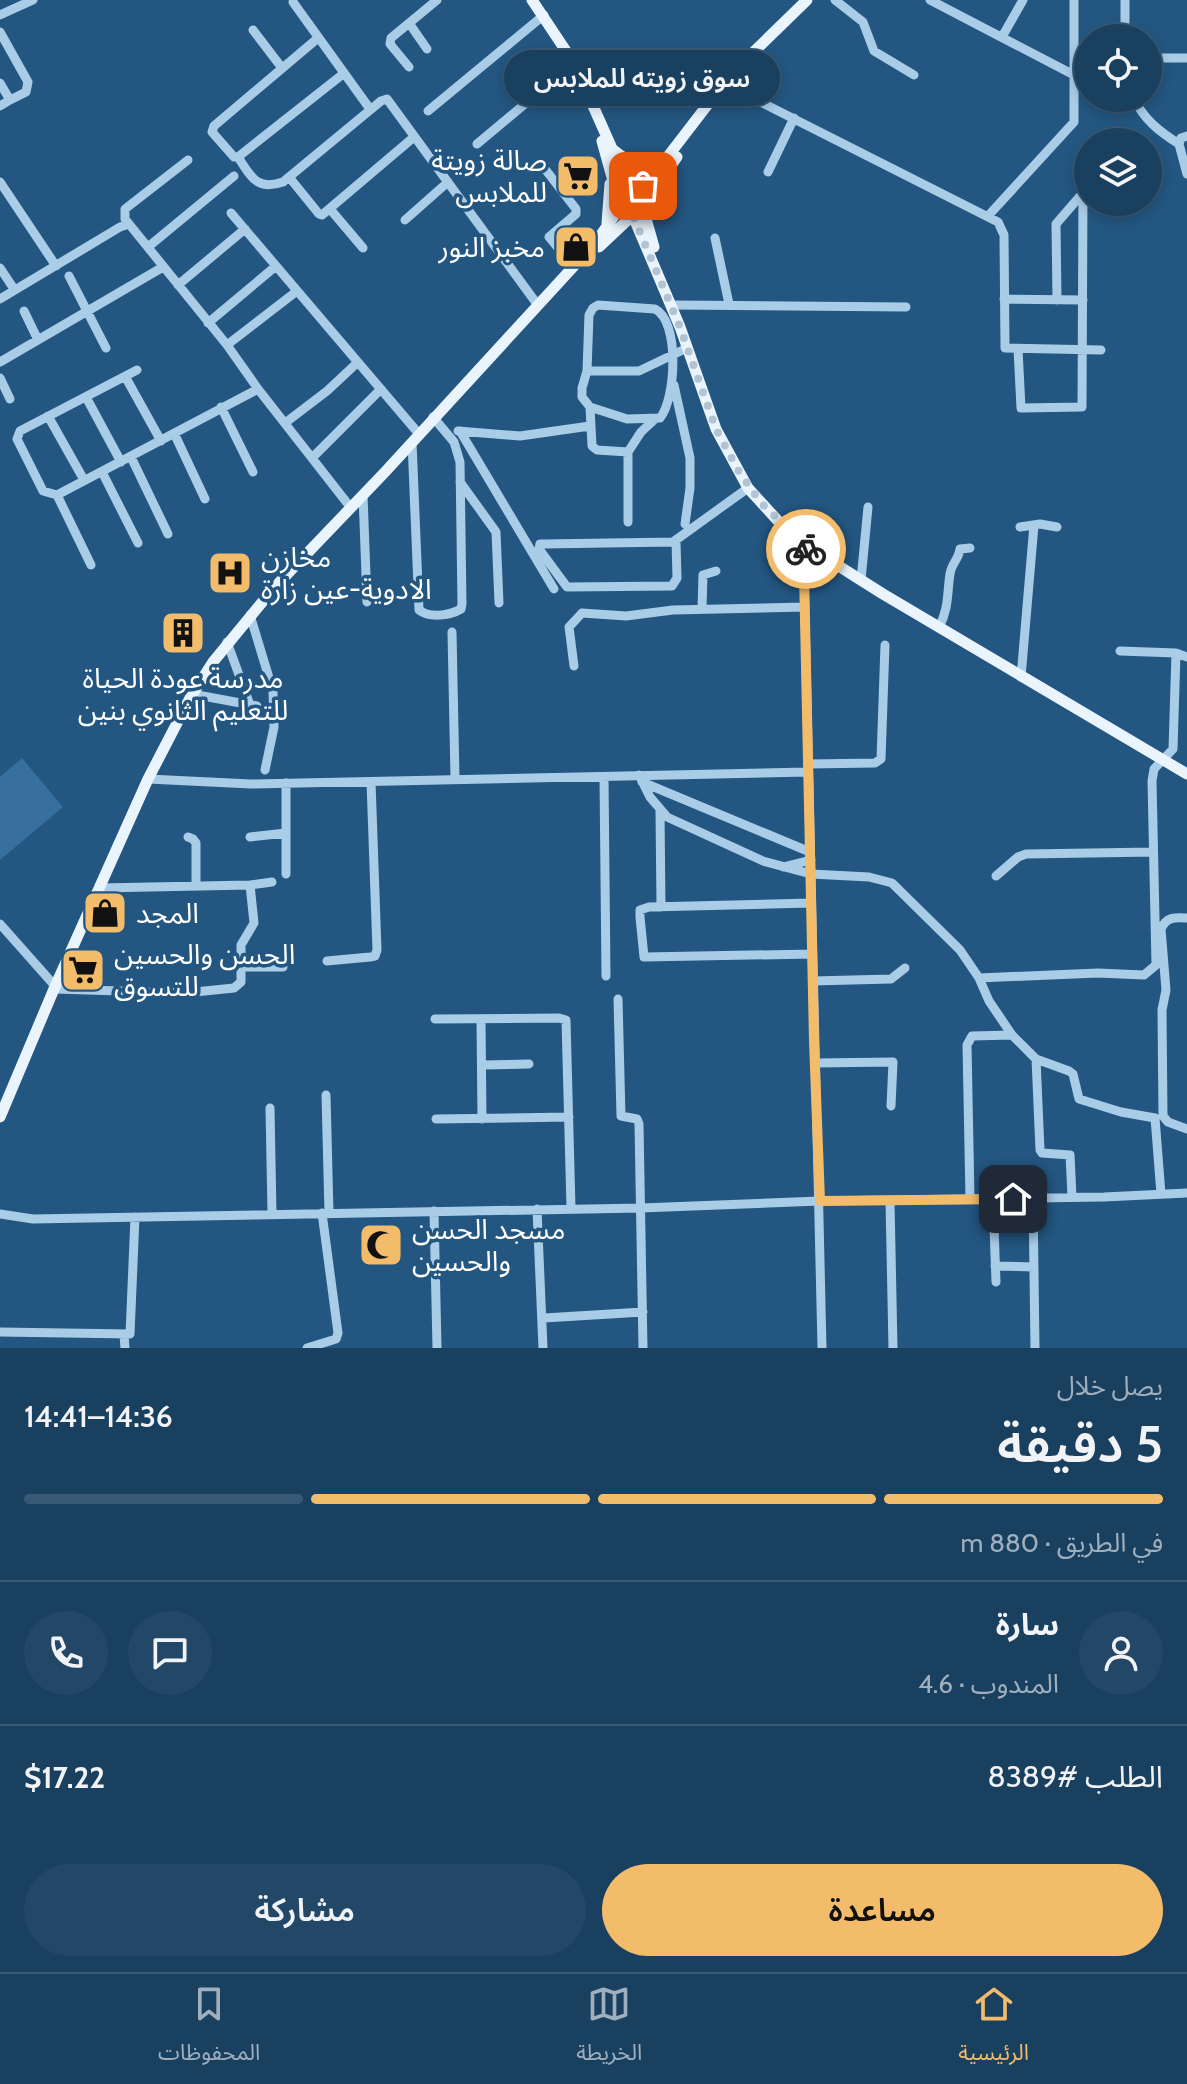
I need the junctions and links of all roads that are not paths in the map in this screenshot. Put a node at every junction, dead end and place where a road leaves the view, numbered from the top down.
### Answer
1 (33, 0) edge
2 (437, 0) edge
3 (532, 0) edge
4 (835, 0) edge
5 (930, 0) edge
6 (1023, 0) edge
7 (1074, 0) edge
8 (1125, 0) edge
9 (804, 1) edge
10 (293, 2) dead end
11 (0, 15) edge
12 (544, 15) junction
13 (409, 23) junction
14 (1074, 24) edge
15 (1125, 24) edge
16 (253, 30) dead end
17 (0, 32) edge
18 (1002, 37) junction
19 (318, 38) junction
20 (427, 49) dead end
21 (1162, 58) edge
22 (1187, 58) edge
23 (744, 62) junction
24 (574, 63) junction
25 (409, 67) dead end
26 (282, 68) junction
27 (343, 74) junction
28 (914, 75) dead end
29 (1074, 75) edge
30 (0, 83) edge
31 (729, 86) junction
32 (588, 91) junction
33 (10, 100) junction
34 (0, 106) edge
35 (370, 109) junction
36 (428, 111) dead end
37 (1075, 112) edge
38 (1141, 112) edge
39 (794, 118) junction
40 (1187, 136) edge
41 (414, 137) junction
42 (477, 144) dead end
43 (1179, 144) junction
44 (612, 148) junction
45 (238, 157) junction
46 (667, 158) junction
47 (188, 160) dead end
48 (609, 168) junction
49 (545, 169) dead end
50 (768, 172) dead end
51 (1187, 174) edge
52 (234, 176) dead end
53 (289, 177) junction
54 (0, 182) edge
55 (448, 182) junction
56 (634, 189) junction
57 (618, 204) junction
58 (1074, 204) edge
59 (330, 209) junction
60 (638, 211) junction
61 (231, 213) dead end
62 (988, 216) junction
63 (1085, 216) edge
64 (405, 220) dead end
65 (129, 224) junction
66 (607, 227) junction
67 (245, 229) junction
68 (715, 238) dead end
69 (148, 247) junction
70 (363, 248) dead end
71 (56, 266) junction
72 (276, 266) junction
73 (573, 266) junction
74 (163, 267) junction
75 (0, 268) edge
76 (69, 276) dead end
77 (178, 285) junction
78 (14, 289) junction
79 (297, 291) junction
80 (0, 299) edge
81 (1004, 299) junction
82 (1057, 300) junction
83 (1083, 300) junction
84 (537, 304) junction
85 (729, 304) junction
86 (675, 305) junction
87 (906, 307) dead end
88 (24, 311) dead end
89 (89, 311) junction
90 (208, 323) junction
91 (680, 327) junction
92 (509, 338) junction
93 (38, 340) junction
94 (227, 345) junction
95 (106, 348) dead end
96 (687, 348) junction
97 (1018, 349) junction
98 (1084, 350) junction
99 (1101, 350) dead end
100 (671, 356) junction
101 (0, 362) edge
102 (358, 362) junction
103 (137, 370) dead end
104 (587, 371) junction
105 (671, 374) junction
106 (0, 378) edge
107 (126, 378) junction
108 (258, 389) junction
109 (381, 389) junction
110 (86, 397) junction
111 (10, 399) dead end
112 (221, 407) junction
113 (590, 407) junction
114 (48, 416) junction
115 (433, 417) junction
116 (657, 418) junction
117 (285, 423) junction
118 (590, 426) junction
119 (443, 428) junction
120 (460, 431) junction
121 (174, 433) junction
122 (416, 438) junction
123 (161, 441) junction
124 (628, 452) junction
125 (131, 457) junction
126 (312, 458) junction
127 (121, 462) junction
128 (102, 472) junction
129 (253, 472) dead end
130 (84, 480) junction
131 (460, 482) junction
132 (748, 488) junction
133 (57, 495) junction
134 (363, 495) junction
135 (205, 499) dead end
136 (868, 507) dead end
137 (351, 508) junction
138 (628, 522) dead end
139 (685, 524) dead end
140 (1034, 525) junction
141 (1020, 527) dead end
142 (1057, 527) dead end
143 (168, 534) dead end
144 (676, 541) junction
145 (138, 543) dead end
146 (807, 546) junction
147 (970, 548) dead end
148 (91, 565) dead end
149 (716, 571) dead end
150 (861, 580) junction
151 (554, 589) dead end
152 (367, 602) dead end
153 (499, 603) dead end
154 (805, 607) junction
155 (702, 609) junction
156 (250, 615) junction
157 (939, 627) junction
158 (452, 632) dead end
159 (227, 642) junction
160 (885, 645) dead end
161 (1120, 651) dead end
162 (1176, 653) junction
163 (1187, 657) edge
164 (574, 666) dead end
165 (1021, 677) junction
166 (192, 694) junction
167 (1164, 760) junction
168 (808, 768) junction
169 (265, 770) dead end
170 (1187, 774) edge
171 (604, 777) junction
172 (455, 778) junction
173 (641, 778) junction
174 (148, 779) junction
175 (371, 782) junction
176 (286, 783) junction
177 (660, 811) junction
178 (286, 833) junction
179 (188, 837) dead end
180 (250, 837) dead end
181 (1153, 852) junction
182 (810, 856) junction
183 (783, 867) junction
184 (286, 874) dead end
185 (811, 874) junction
186 (996, 876) dead end
187 (272, 882) dead end
188 (250, 885) junction
189 (196, 886) junction
190 (100, 888) junction
191 (811, 903) junction
192 (661, 907) junction
193 (1187, 918) edge
194 (0, 924) edge
195 (812, 954) junction
196 (327, 961) dead end
197 (241, 967) junction
198 (283, 967) dead end
199 (905, 968) dead end
200 (606, 976) dead end
201 (979, 978) junction
202 (813, 981) junction
203 (54, 988) junction
204 (618, 999) dead end
205 (435, 1019) dead end
206 (481, 1020) junction
207 (1012, 1035) junction
208 (1036, 1059) junction
209 (815, 1063) junction
210 (529, 1064) dead end
211 (482, 1065) junction
212 (326, 1095) dead end
213 (891, 1106) dead end
214 (270, 1108) dead end
215 (0, 1117) edge
216 (569, 1117) junction
217 (436, 1119) dead end
218 (482, 1119) junction
219 (1187, 1129) edge
220 (1187, 1193) edge
221 (1161, 1194) junction
222 (1072, 1197) junction
223 (1033, 1198) junction
224 (970, 1199) junction
225 (993, 1199) junction
226 (820, 1201) junction
227 (890, 1201) junction
228 (571, 1208) junction
229 (641, 1208) junction
230 (537, 1209) junction
231 (434, 1211) junction
232 (326, 1213) junction
233 (0, 1214) edge
234 (272, 1214) junction
235 (135, 1217) junction
236 (995, 1266) junction
237 (1034, 1267) junction
238 (996, 1282) dead end
239 (643, 1312) junction
240 (544, 1318) junction
241 (0, 1332) edge
242 (124, 1335) junction
243 (125, 1348) edge
244 (307, 1348) edge
245 (437, 1348) edge
246 (543, 1348) edge
247 (643, 1348) edge
248 (822, 1348) edge
249 (893, 1348) edge
250 (1035, 1348) edge

1 - 11 street
2 - 13 street
3 - 12 main road
4 - 28 street
5 - 18 street
6 - 18 street
7 - 14 street
8 - 15 street
9 - 23 main road
10 - 19 street
12 - 24 main road
12 - 36 street
13 - 20 street
13 - 25 street
16 - 26 street
17 - 33 street
18 - 29 street
19 - 26 street
19 - 27 street
21 - 22 street
23 - 31 main road
23 - 46 main road
24 - 32 main road
24 - 42 street
26 - 45 street
27 - 35 street
27 - 45 street
30 - 33 street
31 - 39 street
31 - 60 main road
32 - 44 main road
32 - 48 main road
33 - 34 street
35 - 41 street
35 - 53 street
37 - 62 street
38 - 43 street
39 - 50 street
39 - 62 street
40 - 43 street
41 - 55 street
41 - 59 street
43 - 51 street
44 - 46 main road
44 - 56 main road
45 - 53 street
46 - 56 main road
47 - 65 street
48 - 57 main road
48 - 66 main road
49 - 73 street
52 - 69 street
53 - 59 street
54 - 71 street
55 - 64 street
55 - 84 street
56 - 57 main road
56 - 60 main road
57 - 60 main road
57 - 66 main road
58 - 82 street
59 - 70 street
60 - 86 main road
60 - 91 main road
60 - 92 main road
61 - 67 street
62 - 81 street
63 - 83 street
65 - 69 street
65 - 71 street
66 - 73 main road
67 - 72 street
67 - 77 street
68 - 85 street
69 - 74 street
71 - 78 street
72 - 79 street
72 - 90 street
73 - 84 main road
74 - 77 street
74 - 89 street
75 - 78 street
76 - 89 street
77 - 90 street
78 - 80 street
79 - 94 street
79 - 102 street
81 - 82 street
81 - 97 street
82 - 83 street
83 - 98 street
84 - 92 main road
85 - 86 street
85 - 87 street
86 - 91 main road
88 - 93 street
89 - 93 street
89 - 95 street
90 - 94 street
91 - 96 main road
92 - 115 main road
93 - 101 street
94 - 108 street
96 - 100 street
96 - 132 main road
97 - 98 street
97 - 98 street
98 - 99 street
100 - 104 street
100 - 104 street
100 - 105 street
102 - 109 street
102 - 117 street
103 - 107 street
104 - 113 street
105 - 116 street
105 - 139 street
106 - 111 street
107 - 110 street
107 - 123 street
108 - 112 street
108 - 117 street
109 - 122 street
109 - 126 street
110 - 114 street
110 - 127 street
112 - 121 street
112 - 129 street
113 - 116 street
113 - 118 street
114 - 130 street
114 - 133 street
115 - 119 street
115 - 122 main road
116 - 124 street
117 - 126 street
118 - 120 street
118 - 124 street
119 - 120 street
119 - 131 street
120 - 151 street
121 - 123 street
121 - 135 street
122 - 131 street
122 - 134 main road
123 - 125 street
124 - 138 street
125 - 127 street
125 - 143 street
126 - 137 street
127 - 128 street
128 - 130 street
128 - 145 street
130 - 133 street
131 - 153 street
132 - 144 street
132 - 146 main road
133 - 148 street
134 - 137 main road
134 - 152 street
136 - 150 street
137 - 156 main road
140 - 141 street
140 - 142 street
140 - 165 street
144 - 144 street
146 - 150 main road
146 - 154 street
147 - 157 street
149 - 155 street
150 - 157 main road
154 - 155 street
154 - 168 street
155 - 164 street
156 - 159 main road
156 - 169 street
157 - 165 main road
158 - 172 street
159 - 166 main road
159 - 166 street
160 - 168 street
161 - 162 street
162 - 163 street
162 - 167 street
165 - 167 main road
166 - 174 main road
167 - 170 main road
167 - 181 street
168 - 173 street
168 - 182 street
171 - 172 street
171 - 173 street
171 - 200 street
172 - 175 street
173 - 177 street
173 - 182 street
174 - 176 street
174 - 190 main road
175 - 176 street
175 - 196 street
176 - 178 street
177 - 183 street
177 - 192 street
178 - 180 street
178 - 184 street
179 - 189 street
181 - 186 street
181 - 201 street
182 - 183 street
182 - 185 street
183 - 185 street
185 - 191 street
185 - 201 street
187 - 188 street
188 - 189 street
188 - 197 street
189 - 190 street
190 - 203 main road
191 - 192 street
191 - 195 street
192 - 195 street
193 - 219 street
194 - 203 street
195 - 202 street
197 - 198 street
197 - 203 street
199 - 202 street
201 - 207 street
202 - 209 street
203 - 215 main road
204 - 229 street
205 - 206 street
206 - 211 street
206 - 216 street
207 - 208 street
207 - 224 street
208 - 221 street
208 - 222 street
209 - 213 street
209 - 226 street
210 - 211 street
211 - 218 street
212 - 232 street
214 - 234 street
216 - 218 street
216 - 228 street
217 - 218 street
220 - 221 street
221 - 222 street
222 - 223 street
223 - 225 street
223 - 237 street
224 - 225 street
224 - 227 street
225 - 236 street
226 - 227 street
226 - 229 street
226 - 248 street
227 - 249 street
228 - 229 street
228 - 230 street
229 - 239 street
230 - 231 street
230 - 240 street
231 - 232 street
231 - 245 street
232 - 234 street
232 - 244 street
233 - 235 street
234 - 235 street
235 - 242 street
236 - 237 street
236 - 238 street
237 - 250 street
239 - 240 street
239 - 247 street
240 - 246 street
241 - 242 street
242 - 243 street

